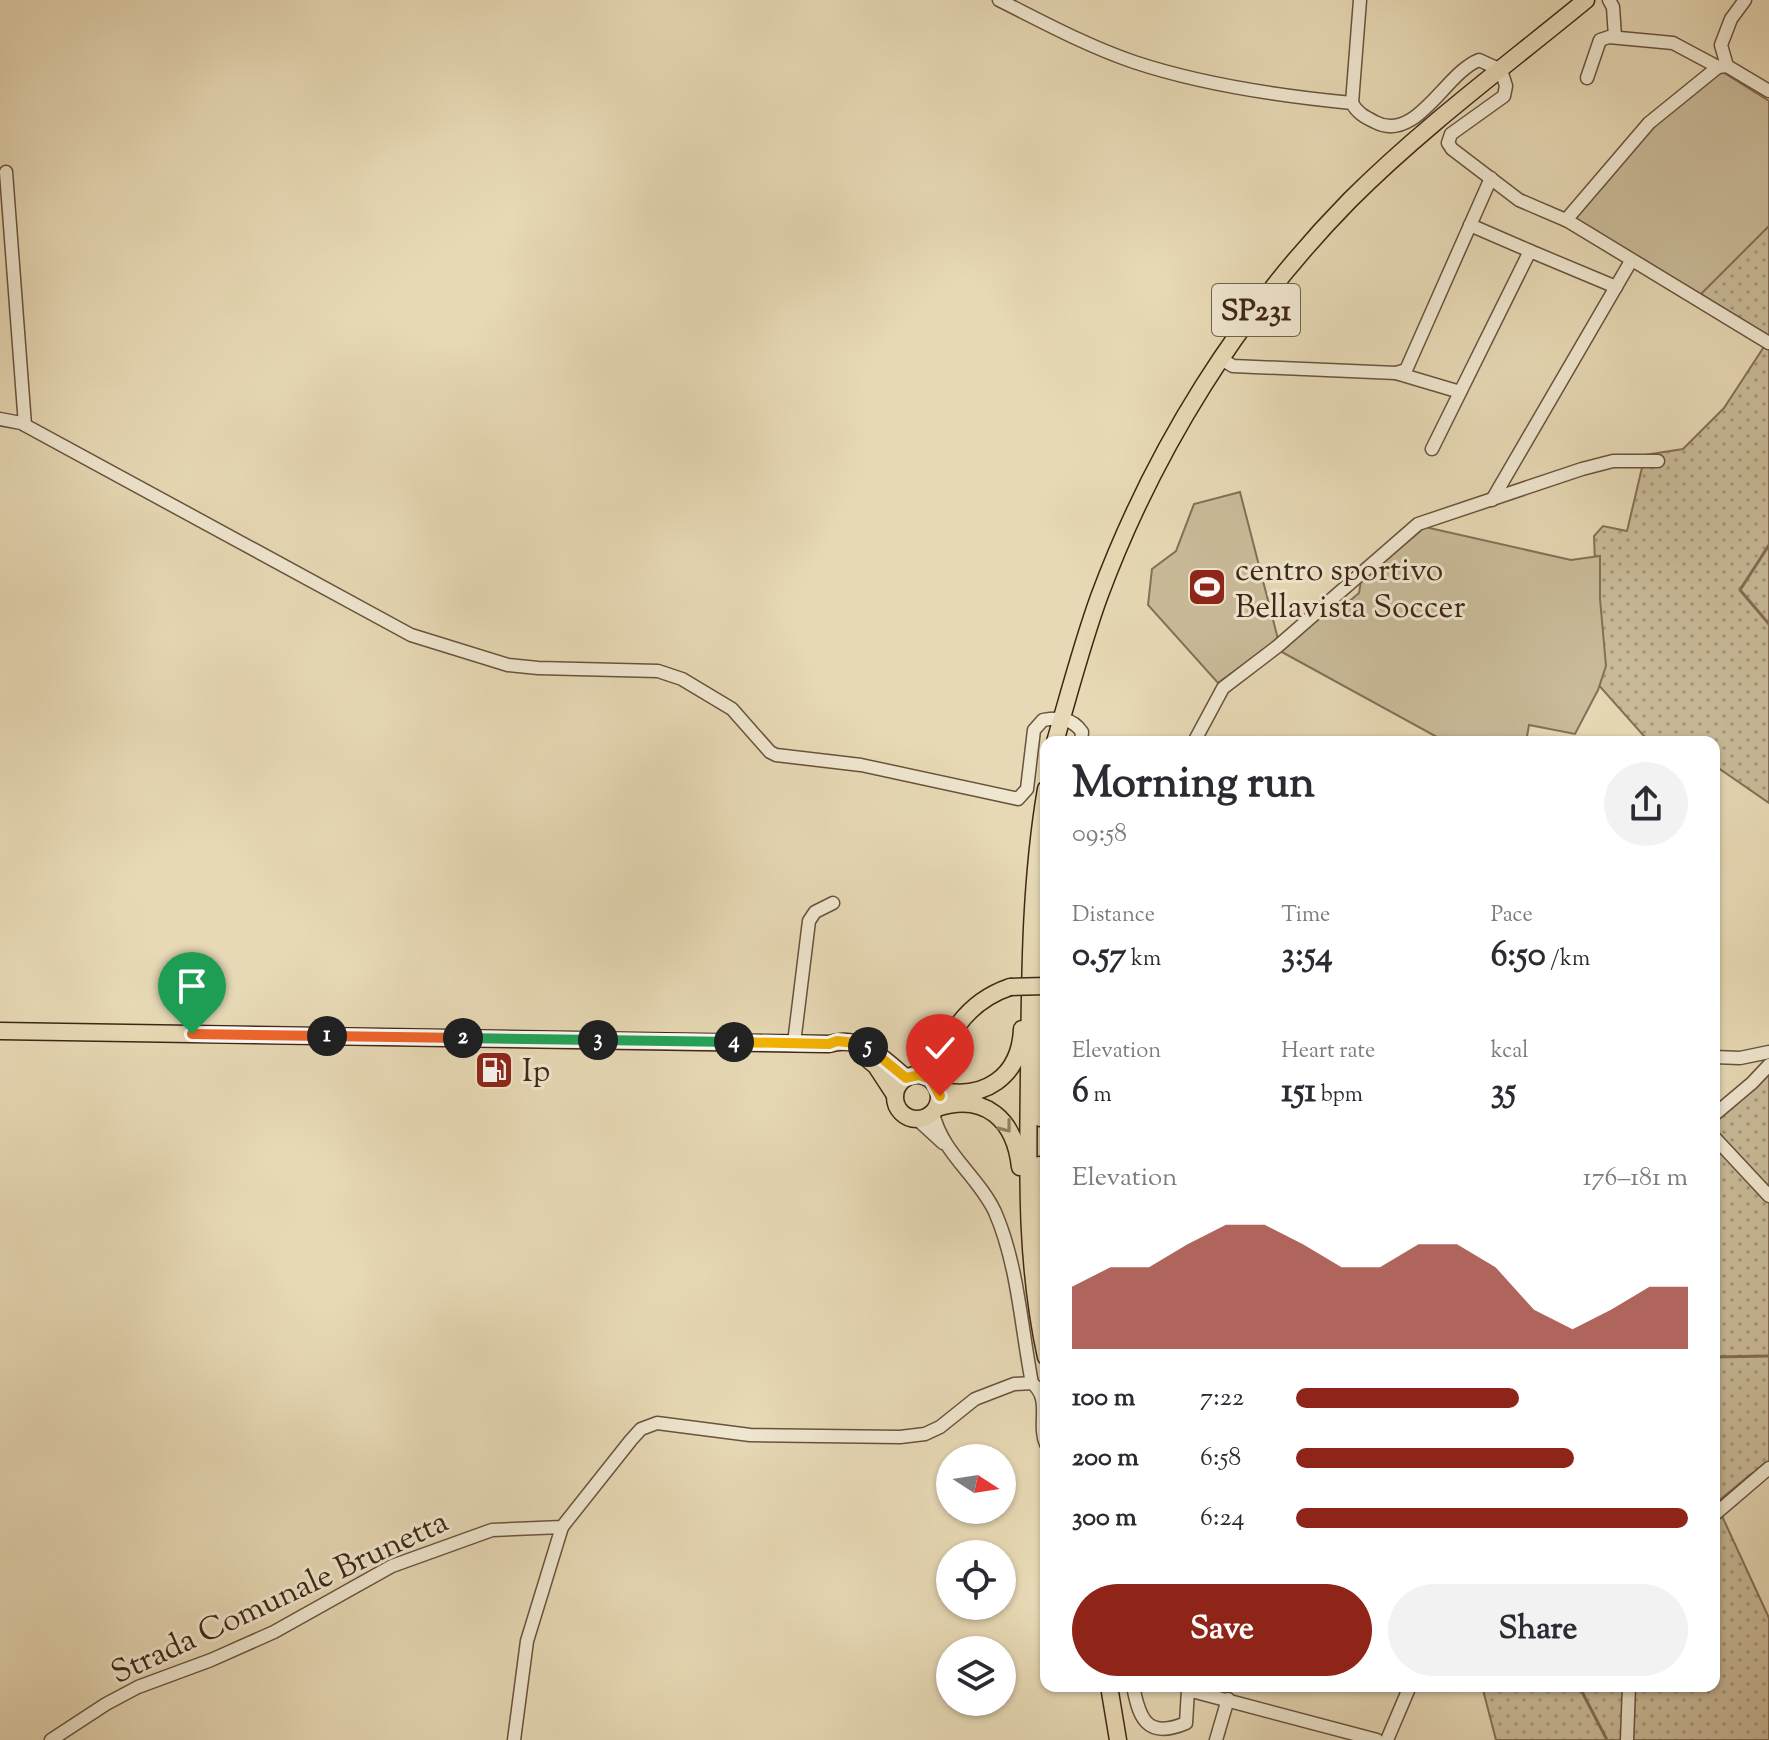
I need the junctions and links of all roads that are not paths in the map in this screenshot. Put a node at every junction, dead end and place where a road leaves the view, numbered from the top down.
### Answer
1 (999, 0) edge
2 (1360, 0) edge
3 (1586, 0) edge
4 (1609, 0) edge
5 (1745, 0) edge
6 (1615, 37) junction
7 (1722, 66) junction
8 (1501, 70) junction
9 (1587, 78) dead end
10 (1769, 91) edge
11 (1352, 103) junction
12 (6, 172) dead end
13 (1491, 178) junction
14 (1566, 220) junction
15 (1470, 225) junction
16 (1530, 251) junction
17 (1631, 261) junction
18 (1616, 287) junction
19 (1769, 343) edge
20 (1221, 359) junction
21 (1396, 373) junction
22 (1460, 392) junction
23 (0, 419) edge
24 (25, 425) junction
25 (1432, 449) dead end
26 (1658, 461) dead end
27 (1492, 500) junction
28 (1063, 718) junction
29 (1057, 736) edge
30 (1062, 736) edge
31 (1080, 736) edge
32 (1197, 736) edge
33 (1040, 834) edge
34 (1035, 872) junction
35 (833, 903) dead end
36 (1040, 986) edge
37 (0, 1031) edge
38 (794, 1043) junction
39 (829, 1044) junction
40 (945, 1047) junction
41 (1769, 1052) edge
42 (1720, 1057) edge
43 (1740, 1058) junction
44 (1765, 1070) edge
45 (910, 1076) junction
46 (937, 1086) junction
47 (895, 1095) junction
48 (935, 1110) junction
49 (1720, 1110) edge
50 (917, 1119) junction
51 (1040, 1128) edge
52 (1720, 1143) edge
53 (946, 1145) junction
54 (1769, 1196) edge
55 (1040, 1197) edge
56 (1040, 1324) edge
57 (1040, 1347) edge
58 (1032, 1383) junction
59 (1040, 1395) edge
60 (1769, 1468) edge
61 (1720, 1510) edge
62 (562, 1527) junction
63 (1110, 1692) edge
64 (1134, 1692) edge
65 (1188, 1692) edge
66 (1197, 1692) edge
67 (1407, 1692) edge
68 (1629, 1692) edge
69 (1224, 1698) junction
70 (51, 1740) edge
71 (514, 1740) edge
72 (1118, 1740) edge
73 (1216, 1740) edge
74 (1377, 1740) edge
75 (1387, 1740) edge
76 (1627, 1740) edge

1 - 11 street
2 - 11 street
3 - 8 main road, SP231
4 - 6 street
5 - 7 street
6 - 7 street
6 - 9 street
7 - 10 street
7 - 14 street
8 - 11 street
8 - 13 street
8 - 20 main road, SP231
12 - 24 street
13 - 14 street
13 - 15 street
14 - 17 street
15 - 16 street
15 - 21 street
16 - 18 street
16 - 22 street
17 - 18 street
17 - 19 street
18 - 27 street
20 - 21 street
20 - 28 main road, SP231
21 - 22 street
22 - 25 street
23 - 24 street
24 - 28 street
26 - 27 street
27 - 32 street
28 - 29 main road, SP231
28 - 30 main road, SP231
28 - 31 street
33 - 34 main road
34 - 46 main road
34 - 56 main road
35 - 38 street
36 - 40 main road, bridge
37 - 38 main road
38 - 39 main road
39 - 45 main road
39 - 47 main road
40 - 45 main road
40 - 46 main road
41 - 43 street
42 - 43 street
43 - 44 street
44 - 49 street
45 - 46 main road
45 - 47 main road
46 - 48 main road
47 - 50 main road
48 - 50 main road
48 - 53 street
48 -> 57 main road
50 - 53 street
51 - 55 main road
52 - 54 street
53 - 58 street
58 - 59 street
58 - 62 street
60 - 61 street
62 - 70 street, Strada Comunale Brunetta
62 - 71 street
63 - 72 main road
64 - 65 street
66 - 69 street
67 - 75 street
68 - 76 street
69 - 73 street
69 - 74 street

